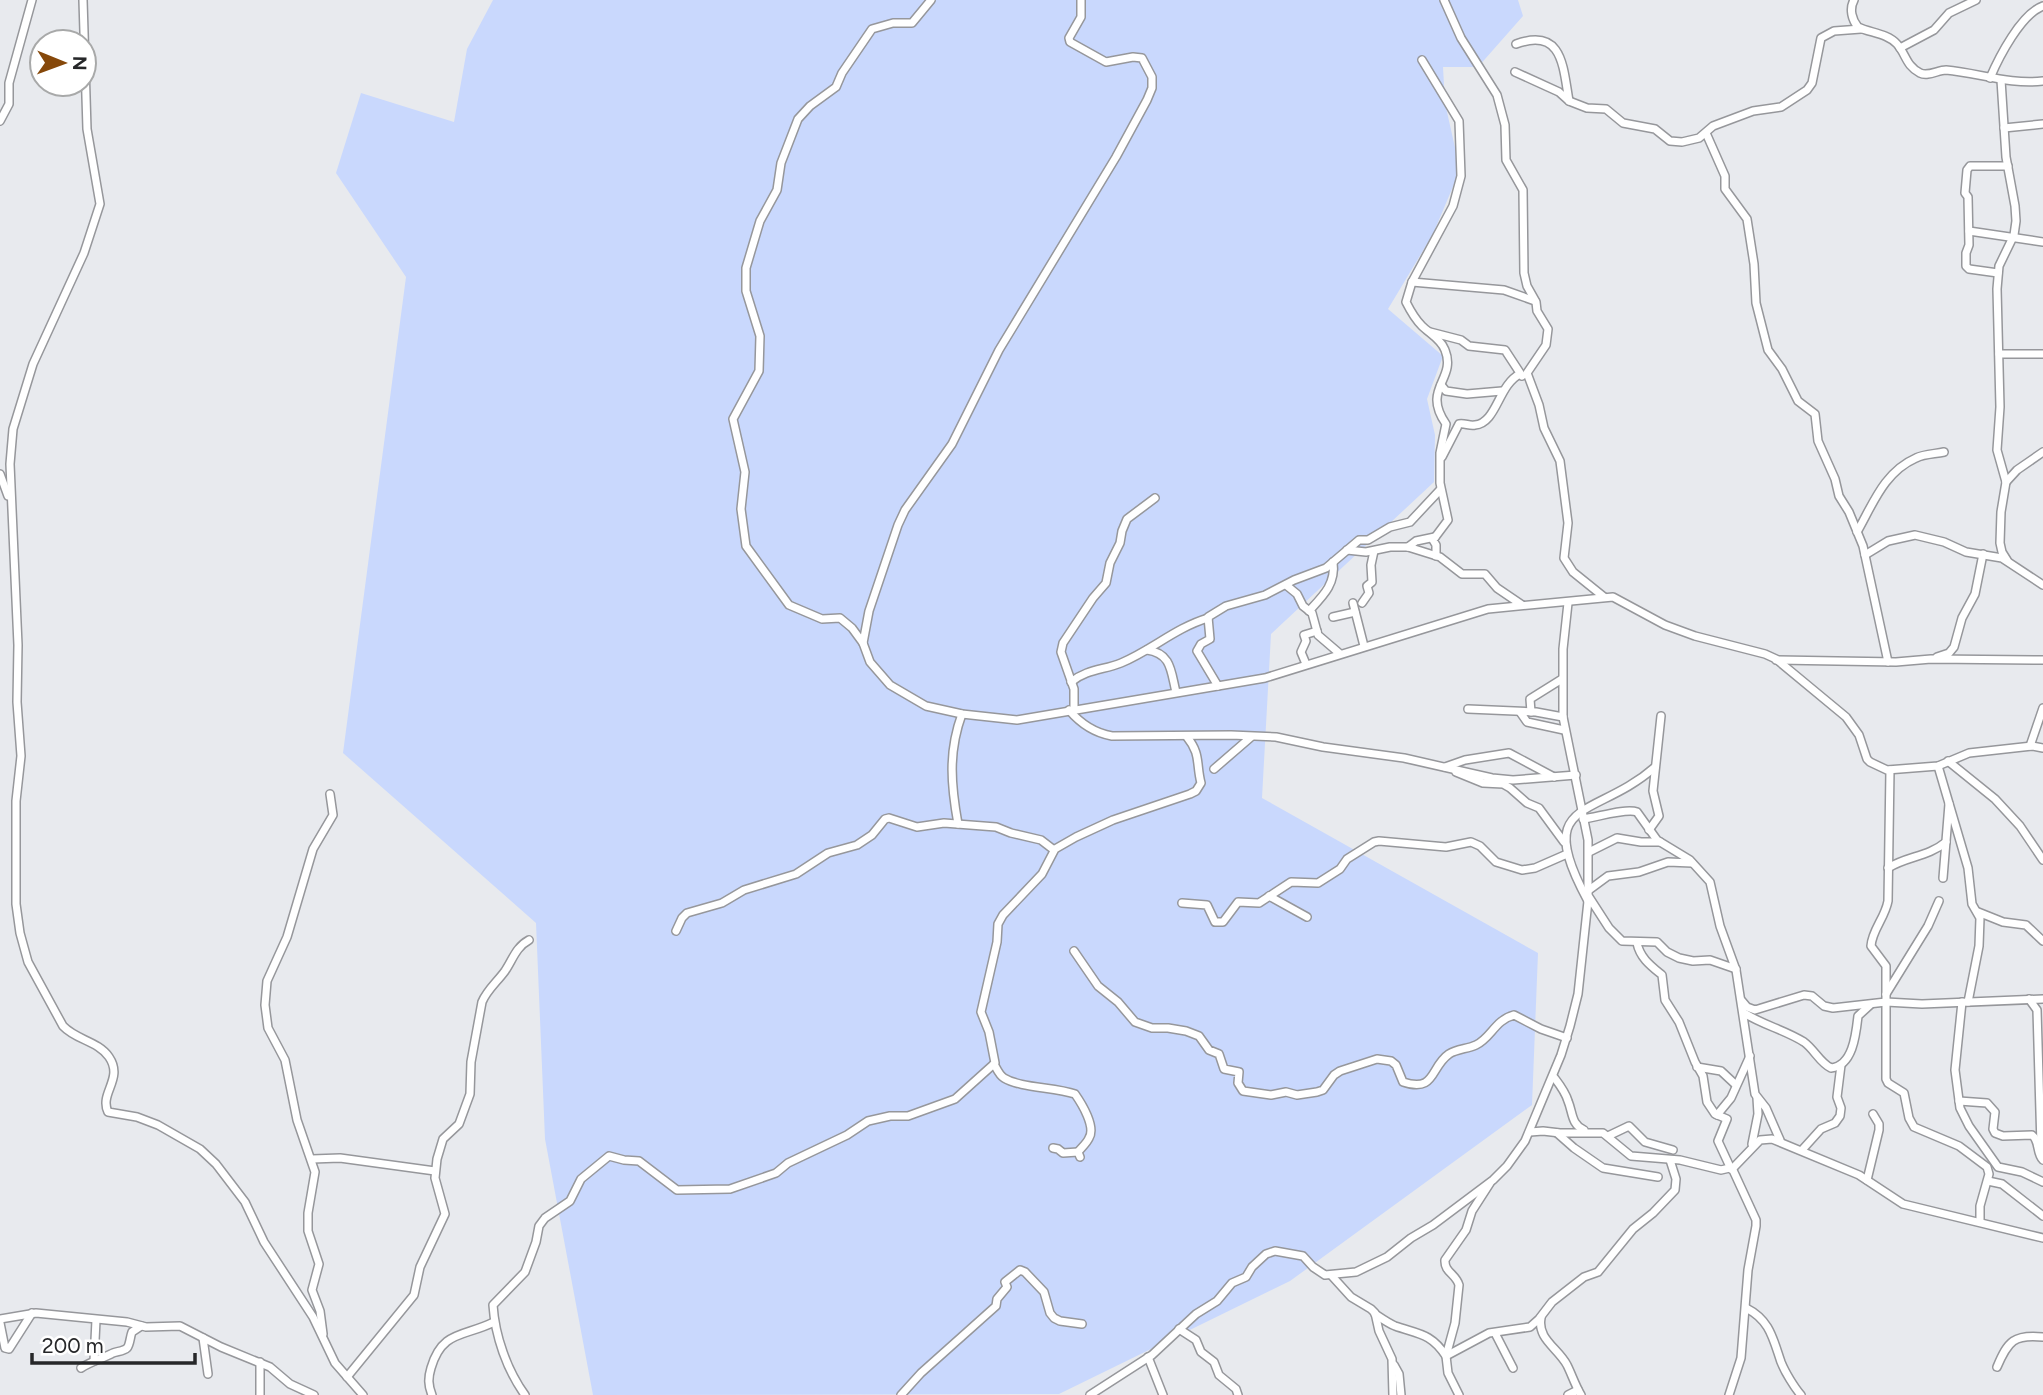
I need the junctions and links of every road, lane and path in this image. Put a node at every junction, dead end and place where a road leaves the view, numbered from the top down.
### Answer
1 (32, 0) edge
2 (83, 0) edge
3 (931, 0) edge
4 (1082, 0) edge
5 (1444, 0) edge
6 (1854, 0) edge
7 (1976, 0) edge
8 (2043, 6) edge
9 (1861, 29) junction
10 (1516, 44) dead end
11 (1900, 48) junction
12 (1422, 60) dead end
13 (1515, 72) dead end
14 (1990, 78) junction
15 (2001, 79) junction
16 (2043, 81) edge
17 (1569, 101) junction
18 (0, 121) edge
19 (2043, 124) edge
20 (2004, 128) junction
21 (1706, 133) junction
22 (2008, 166) junction
23 (1969, 231) junction
24 (2012, 238) junction
25 (2043, 242) edge
26 (1998, 273) junction
27 (1412, 282) junction
28 (1535, 301) junction
29 (1430, 332) junction
30 (1999, 354) junction
31 (2043, 354) edge
32 (1520, 374) junction
33 (1530, 384) junction
34 (1441, 385) junction
35 (1502, 391) junction
36 (1944, 452) dead end
37 (2043, 452) edge
38 (1440, 461) junction
39 (0, 474) edge
40 (2006, 482) junction
41 (1440, 490) junction
42 (1155, 498) dead end
43 (10, 507) junction
44 (1857, 532) junction
45 (1435, 537) junction
46 (1408, 547) junction
47 (1346, 550) junction
48 (1374, 551) junction
49 (1983, 554) junction
50 (1865, 555) junction
51 (1436, 556) junction
52 (2007, 560) junction
53 (1333, 562) junction
54 (1286, 585) junction
55 (2043, 585) edge
56 (1604, 597) junction
57 (1353, 603) dead end
58 (1362, 603) dead end
59 (1568, 603) junction
60 (1522, 605) junction
61 (1309, 611) junction
62 (1355, 612) junction
63 (1333, 617) dead end
64 (1208, 618) junction
65 (1317, 631) junction
66 (863, 643) junction
67 (1364, 646) junction
68 (1147, 650) junction
69 (1339, 653) junction
70 (1931, 659) junction
71 (1776, 660) junction
72 (2043, 660) edge
73 (1888, 662) junction
74 (1306, 664) junction
75 (1562, 678) junction
76 (1072, 682) junction
77 (1218, 686) junction
78 (1176, 692) junction
79 (2043, 708) edge
80 (1468, 709) dead end
81 (1072, 710) junction
82 (1520, 712) junction
83 (1531, 712) junction
84 (962, 715) junction
85 (1661, 716) dead end
86 (1563, 717) junction
87 (1564, 730) junction
88 (1187, 737) junction
89 (1251, 737) junction
90 (2030, 746) junction
91 (2043, 748) edge
92 (1948, 761) junction
93 (1938, 766) junction
94 (1441, 767) junction
95 (1655, 767) junction
96 (1214, 769) dead end
97 (1890, 770) junction
98 (1576, 775) junction
99 (1555, 777) junction
100 (331, 794) dead end
101 (1949, 800) junction
102 (1582, 815) junction
103 (958, 824) junction
104 (1649, 830) junction
105 (1565, 842) junction
106 (1660, 842) junction
107 (1946, 842) junction
108 (1054, 850) junction
109 (1589, 852) junction
110 (1567, 855) junction
111 (2043, 860) edge
112 (1693, 863) junction
113 (1888, 868) junction
114 (1943, 878) dead end
115 (1269, 896) junction
116 (1588, 896) junction
117 (1939, 901) dead end
118 (1182, 903) dead end
119 (1978, 912) junction
120 (1307, 917) dead end
121 (676, 931) dead end
122 (529, 940) dead end
123 (2043, 941) edge
124 (1637, 943) junction
125 (1074, 951) dead end
126 (1737, 970) junction
127 (1886, 998) junction
128 (2029, 999) junction
129 (2043, 999) edge
130 (1741, 1000) junction
131 (1965, 1002) junction
132 (1871, 1004) junction
133 (1744, 1013) junction
134 (1567, 1038) junction
135 (1750, 1055) junction
136 (994, 1064) junction
137 (1841, 1065) junction
138 (1697, 1067) junction
139 (1553, 1076) junction
140 (1736, 1086) junction
141 (1756, 1097) junction
142 (1959, 1101) junction
143 (1873, 1114) dead end
144 (1717, 1115) junction
145 (1530, 1132) junction
146 (1587, 1132) junction
147 (1557, 1133) junction
148 (1608, 1136) junction
149 (1780, 1141) junction
150 (1751, 1148) junction
151 (1053, 1149) dead end
152 (1673, 1150) dead end
153 (1802, 1150) junction
154 (2043, 1154) edge
155 (312, 1159) junction
156 (1670, 1160) junction
157 (2043, 1160) edge
158 (1732, 1169) junction
159 (435, 1171) junction
160 (1658, 1177) dead end
161 (1493, 1180) junction
162 (1867, 1180) junction
163 (1988, 1181) junction
164 (2043, 1182) edge
165 (2043, 1216) edge
166 (1980, 1222) junction
167 (2043, 1238) edge
168 (1331, 1275) junction
169 (1746, 1308) junction
170 (32, 1313) junction
171 (1375, 1314) junction
172 (1541, 1317) junction
173 (96, 1320) junction
174 (0, 1321) edge
175 (494, 1322) junction
176 (1082, 1324) dead end
177 (142, 1326) junction
178 (1179, 1329) junction
179 (1495, 1332) junction
180 (2043, 1336) edge
181 (203, 1338) junction
182 (323, 1338) junction
183 (1446, 1356) junction
184 (1147, 1357) junction
185 (94, 1361) junction
186 (260, 1363) junction
187 (1393, 1363) junction
188 (1997, 1367) dead end
189 (81, 1368) dead end
190 (1514, 1368) dead end
191 (208, 1374) dead end
192 (347, 1377) junction
193 (1579, 1392) edge
194 (306, 1393) edge
195 (260, 1395) edge
196 (314, 1395) edge
197 (363, 1395) edge
198 (432, 1395) edge
199 (525, 1395) edge
200 (901, 1395) edge
201 (1090, 1395) edge
202 (1163, 1395) edge
203 (1238, 1395) edge
204 (1393, 1395) edge
205 (1401, 1395) edge
206 (1459, 1395) edge
207 (1567, 1395) edge
208 (1729, 1395) edge
209 (1801, 1395) edge

1 - 18 street
2 - 43 street
3 - 66 street
4 - 66 street
5 - 28 street
6 - 9 street
7 - 11 street
8 - 14 street
9 - 11 street
9 - 21 street
10 - 17 street
11 - 14 street
12 - 27 street
13 - 17 street
14 - 15 street
15 - 16 street
15 - 20 street
17 - 21 street
19 - 20 street
20 - 22 street
21 - 44 street
22 - 23 street
22 - 24 street
23 - 24 street
23 - 26 street
24 - 25 street
24 - 26 street
26 - 30 street
27 - 28 street
27 - 29 street
28 - 33 street
29 - 32 street
29 - 34 street
30 - 31 street
30 - 40 street
32 - 33 street
32 - 35 street
33 - 56 street
34 - 35 street
34 - 38 street
35 - 38 street
36 - 44 street
37 - 40 street
38 - 41 street
39 - 43 street
40 - 52 street
41 - 45 street
41 - 47 street
42 - 76 street
43 - 182 street
44 - 50 street
45 - 46 street
45 - 51 street
46 - 48 street
46 - 51 street
47 - 48 street
47 - 53 street
48 - 58 street
49 - 50 street
49 - 52 street
49 - 70 street
50 - 73 street
51 - 60 street
52 - 55 street
53 - 54 street
53 - 61 street
54 - 61 street
54 - 64 street
56 - 59 street
56 - 71 street
57 - 62 street
59 - 60 street
59 - 75 street
60 - 67 street
61 - 65 street
62 - 63 street
62 - 67 street
64 - 68 street
64 - 77 street
65 - 69 street
65 - 74 street
66 - 84 street
67 - 69 street
68 - 76 street
68 - 78 street
69 - 74 street
70 - 72 street
70 - 73 street
71 - 73 street
71 - 97 street
74 - 77 street
75 - 83 street
75 - 86 street
76 - 81 street
77 - 78 street
78 - 81 street
79 - 90 street
80 - 82 street
81 - 84 street
81 - 88 street
82 - 83 street
82 - 87 street
83 - 86 street
84 - 103 street
85 - 95 street
86 - 87 street
87 - 98 street
88 - 89 street
88 - 108 street
89 - 94 street
89 - 96 street
90 - 91 street
90 - 92 street
92 - 93 street
92 - 111 street
93 - 97 street
93 - 101 street
94 - 99 street
94 - 99 street
94 - 105 street
95 - 102 street
95 - 104 street
97 - 113 street
98 - 99 street
98 - 102 street
100 - 155 street
101 - 107 street
101 - 119 street
102 - 104 street
102 - 105 street
102 - 109 street
103 - 108 street
103 - 121 street
104 - 106 street
105 - 110 street
106 - 109 street
106 - 112 street
107 - 113 street
107 - 114 street
108 - 136 street
109 - 116 street
110 - 115 street
110 - 116 street
112 - 116 street
112 - 126 street
113 - 127 street
115 - 118 street
115 - 120 street
116 - 124 street
116 - 134 street
117 - 127 street
119 - 123 street
119 - 131 street
122 - 159 street
124 - 126 street
124 - 138 street
125 - 134 street
126 - 130 street
127 - 131 street
127 - 132 street
127 - 163 street
128 - 129 street
128 - 131 street
128 - 154 street
130 - 132 street
130 - 133 street
131 - 142 street
132 - 137 street
133 - 135 street
133 - 137 street
134 - 139 street
135 - 140 street
135 - 141 street
136 - 151 street
136 - 175 street
137 - 153 street
138 - 140 street
138 - 144 street
139 - 145 street
139 - 146 street
140 - 144 street
141 - 149 street
141 - 150 street
142 - 157 street
142 - 164 street
143 - 162 street
144 - 158 street
145 - 147 street
145 - 161 street
146 - 147 street
146 - 148 street
147 - 160 street
148 - 152 street
148 - 156 street
149 - 150 street
149 - 153 street
150 - 158 street
153 - 162 street
155 - 159 street
155 - 182 street
156 - 158 street
156 - 172 street
158 - 169 street
159 - 192 street
161 - 168 street
161 - 183 street
162 - 166 street
163 - 165 street
163 - 166 street
166 - 167 street
168 - 171 street
168 - 178 street
169 - 208 street
169 - 209 street
170 - 173 street
170 - 174 street
170 - 174 street
171 - 183 street
171 - 187 street
172 - 179 street
172 - 193 street
173 - 177 street
173 - 185 street
175 - 198 street
175 - 199 street
176 - 200 street
177 - 181 street
177 - 185 street
178 - 184 street
178 - 203 street
179 - 183 street
179 - 190 street
180 - 188 street
181 - 186 street
181 - 191 street
182 - 192 street
183 - 206 street
184 - 201 street
184 - 202 street
185 - 189 street
186 - 194 street
186 - 195 street
187 - 204 street
187 - 205 street
192 - 197 street
193 - 207 street
194 - 196 street

